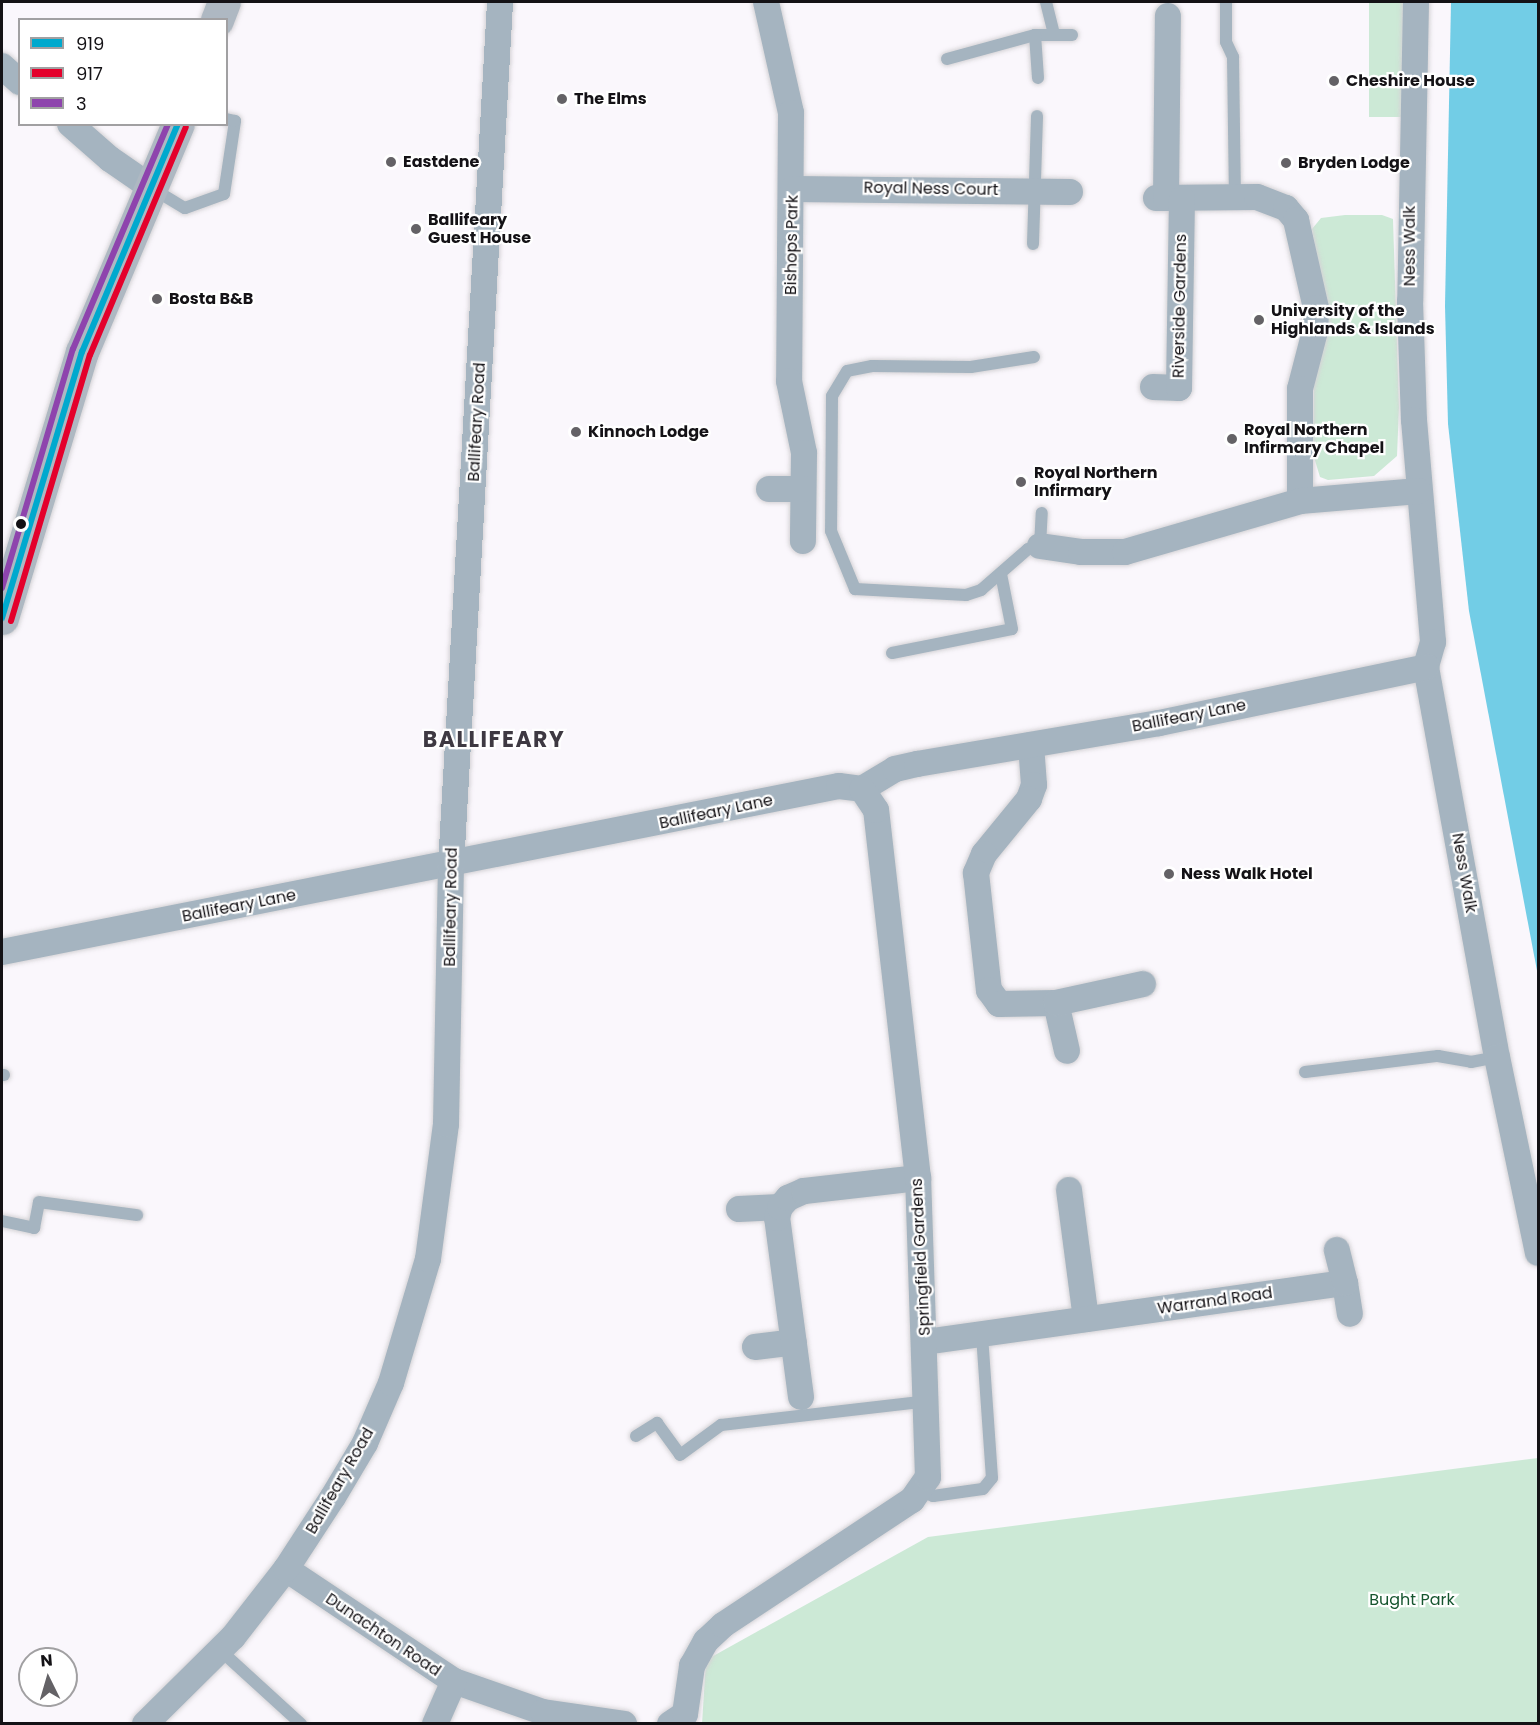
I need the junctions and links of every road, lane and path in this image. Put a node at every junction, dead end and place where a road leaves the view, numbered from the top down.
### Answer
1 (224, 2) edge
2 (500, 2) edge
3 (766, 2) edge
4 (1046, 2) edge
5 (1226, 2) edge
6 (1416, 2) edge
7 (1168, 16) dead end
8 (218, 18) edge
9 (1035, 35) junction
10 (1054, 35) junction
11 (1072, 35) dead end
12 (947, 59) dead end
13 (2, 66) edge
14 (1038, 78) dead end
15 (18, 80) edge
16 (1037, 116) dead end
17 (228, 119) edge
18 (73, 126) edge
19 (177, 126) edge
20 (152, 188) junction
21 (793, 189) junction
22 (1034, 191) junction
23 (1070, 192) dead end
24 (1235, 196) junction
25 (1168, 198) junction
26 (1033, 244) dead end
27 (1034, 357) dead end
28 (1153, 387) dead end
29 (769, 489) dead end
30 (803, 489) junction
31 (1419, 491) junction
32 (1300, 501) junction
33 (1041, 513) dead end
34 (803, 541) dead end
35 (1040, 546) junction
36 (1001, 574) junction
37 (2, 618) edge
38 (892, 653) dead end
39 (1426, 667) junction
40 (1031, 745) junction
41 (862, 789) junction
42 (451, 866) junction
43 (2, 952) edge
44 (1143, 984) dead end
45 (1056, 1003) junction
46 (1067, 1051) dead end
47 (1497, 1057) junction
48 (1305, 1072) dead end
49 (918, 1178) junction
50 (1069, 1190) dead end
51 (780, 1207) junction
52 (740, 1209) dead end
53 (137, 1215) dead end
54 (2, 1221) edge
55 (1337, 1250) dead end
56 (1539, 1253) edge
57 (1344, 1283) junction
58 (1350, 1314) dead end
59 (1086, 1319) junction
60 (982, 1334) junction
61 (794, 1342) junction
62 (925, 1342) junction
63 (755, 1347) dead end
64 (801, 1397) dead end
65 (927, 1401) junction
66 (636, 1436) dead end
67 (921, 1491) junction
68 (286, 1569) junction
69 (220, 1650) junction
70 (454, 1681) junction
71 (145, 1724) edge
72 (301, 1724) edge
73 (435, 1724) edge
74 (624, 1724) edge
75 (670, 1724) edge

1 - 8 highway
2 - 42 street, Ballifeary Road
3 - 21 street, Bishops Park
4 - 10 lane
5 - 24 lane
6 - 31 street, Ness Walk
7 - 25 street, Riverside Gardens
9 - 10 lane
9 - 12 lane
9 - 14 lane
10 - 11 lane
13 - 15 street
16 - 22 lane
17 - 20 lane
18 - 20 street
19 - 20 highway
20 - 37 highway
21 - 22 street, Royal Ness Court
21 - 30 street, Bishops Park
22 - 23 street, Royal Ness Court
22 - 26 lane
24 - 25 street
24 - 32 street
25 - 28 street, Riverside Gardens
27 - 36 lane
29 - 30 street
30 - 34 street, Bishops Park
31 - 32 street
31 - 39 street, Ness Walk
32 - 35 street
33 - 35 lane
35 - 36 lane
36 - 38 lane
39 - 40 street, Ballifeary Lane
39 - 47 street, Ness Walk
40 - 41 street, Ballifeary Lane
40 - 45 street
41 - 42 street, Ballifeary Lane
41 - 49 street, Springfield Gardens
42 - 43 street, Ballifeary Lane
42 - 68 street, Ballifeary Road
44 - 45 street
45 - 46 street
47 - 48 lane
47 - 56 street, Ness Walk
49 - 51 street
49 - 62 street, Springfield Gardens
50 - 59 street
51 - 52 street
51 - 61 street
53 - 54 lane
55 - 57 street
57 - 58 street
57 - 59 street, Warrand Road
59 - 60 street, Warrand Road
60 - 62 street, Warrand Road
60 - 67 lane
61 - 63 street
61 - 64 street
62 - 65 street, Springfield Gardens
65 - 66 lane
65 - 67 street, Springfield Gardens
67 - 75 street
68 - 69 street, Ballifeary Road
68 - 70 street, Dunachton Road
69 - 71 street, Ballifeary Road
69 - 72 lane
70 - 73 street
70 - 74 street, Dunachton Road

